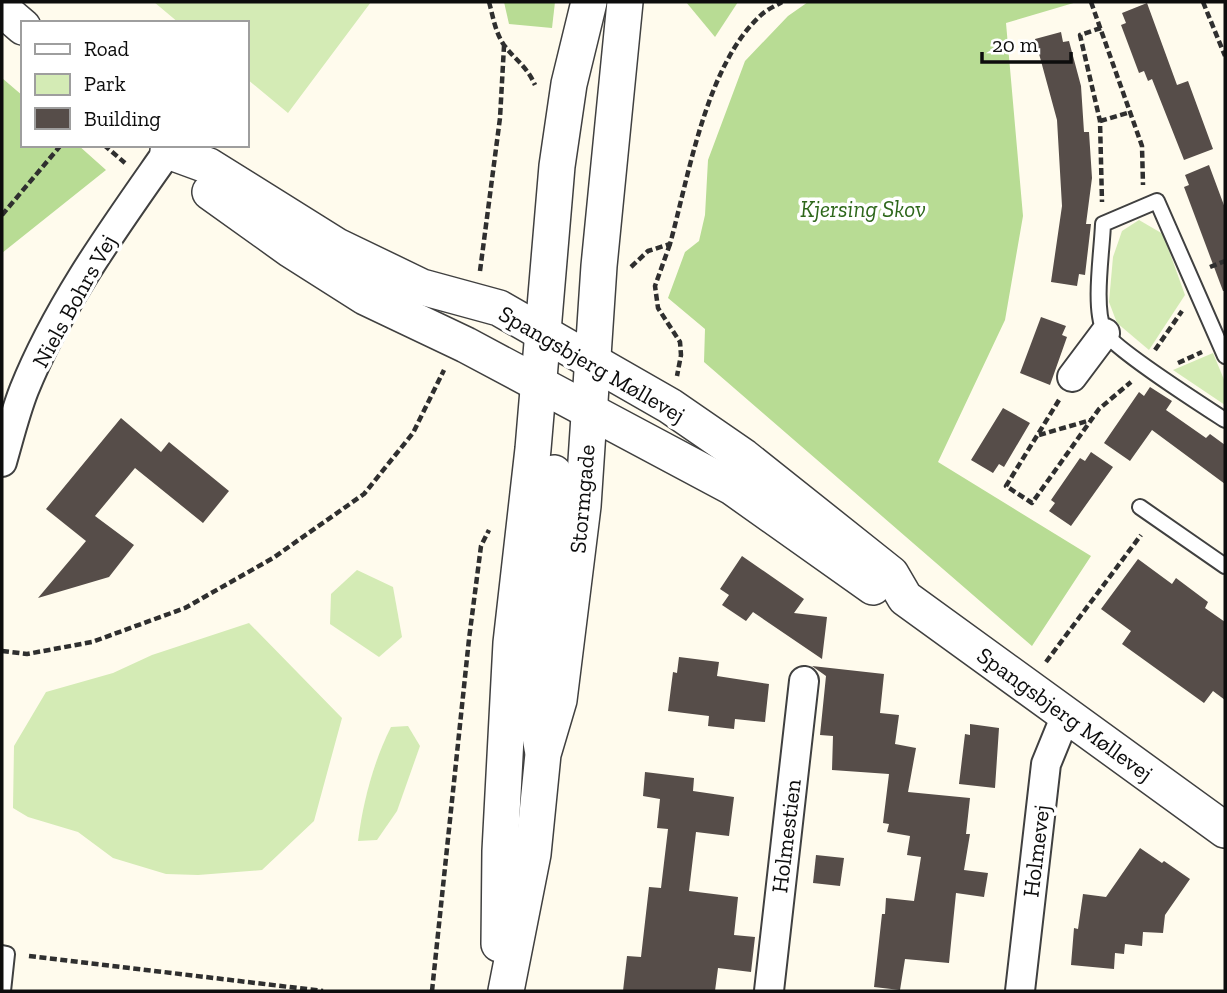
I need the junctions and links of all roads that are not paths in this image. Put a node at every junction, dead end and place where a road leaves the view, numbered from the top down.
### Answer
1 (589, 2) edge
2 (604, 2) edge
3 (625, 2) edge
4 (2, 9) edge
5 (21, 25) edge
6 (165, 148) edge
7 (1105, 333) junction
8 (569, 348) junction
9 (1223, 350) edge
10 (1072, 377) road end
11 (563, 396) junction
12 (1225, 421) edge
13 (2, 462) edge
14 (1140, 507) dead end
15 (1225, 566) edge
16 (905, 598) junction
17 (804, 681) dead end
18 (1066, 715) junction
19 (1225, 830) edge
20 (4, 953) edge
21 (3, 991) edge
22 (498, 991) edge
23 (506, 991) edge
24 (769, 991) edge
25 (1020, 991) edge

1 - 8 street
2 - 8 street
3 - 8 street
4 - 5 street
6 - 8 street, Spangsbjerg Møllevej
6 - 11 street, Spangsbjerg Møllevej
6 - 13 street, Niels Bohrs Vej
7 - 9 lane
7 - 10 street
7 - 12 lane
8 - 11 street
8 - 11 street
8 - 16 street, Spangsbjerg Møllevej
11 - 16 street, Spangsbjerg Møllevej
11 - 22 street
11 - 23 street
14 - 15 lane
16 - 18 street, Spangsbjerg Møllevej
17 - 24 street, Holmestien
18 - 19 street, Spangsbjerg Møllevej
18 - 25 street, Holmevej
20 - 21 lane

